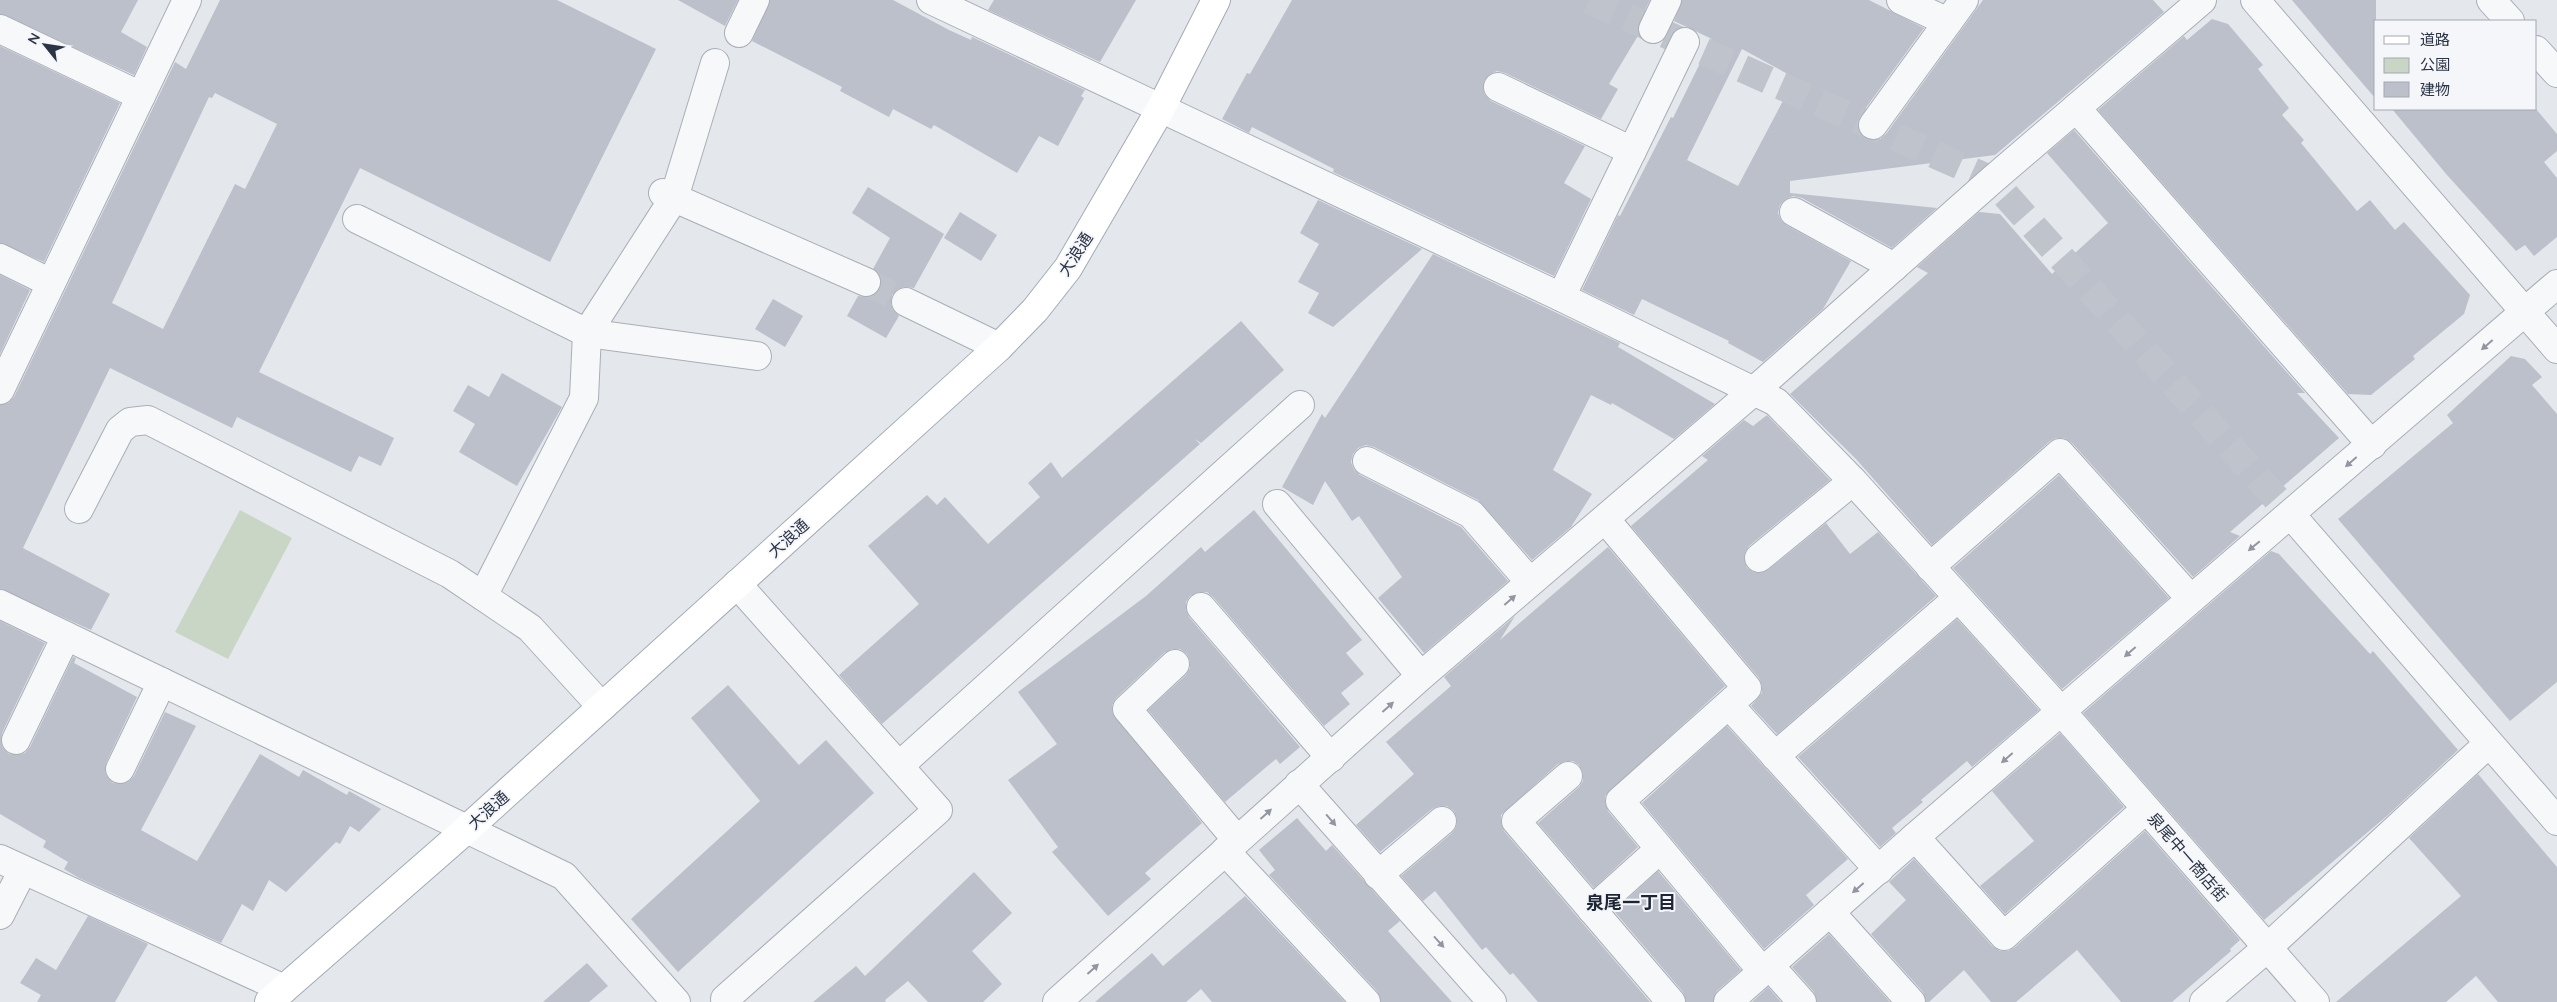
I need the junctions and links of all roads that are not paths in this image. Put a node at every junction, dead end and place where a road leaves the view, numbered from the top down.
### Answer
1 (188, 0) edge
2 (755, 0) edge
3 (932, 0) edge
4 (1216, 0) edge
5 (1667, 0) edge
6 (1901, 0) edge
7 (1964, 0) edge
8 (2202, 0) edge
9 (2254, 0) edge
10 (2491, 0) edge
11 (2509, 20) edge
12 (1948, 22) junction
13 (0, 29) edge
14 (1653, 29) dead end
15 (739, 32) dead end
16 (1685, 42) dead end
17 (2537, 51) edge
18 (715, 63) dead end
19 (2557, 74) edge
20 (1498, 87) dead end
21 (141, 96) junction
22 (2076, 108) junction
23 (1160, 110) junction
24 (1873, 125) dead end
25 (1632, 151) junction
26 (669, 195) junction
27 (1794, 212) dead end
28 (357, 219) dead end
29 (0, 258) edge
30 (1894, 267) junction
31 (866, 282) tunnel mouth
32 (52, 283) junction
33 (2557, 284) edge
34 (1561, 297) junction
35 (906, 302) tunnel mouth
36 (2524, 313) junction
37 (587, 334) junction
38 (999, 347) junction
39 (2557, 349) edge
40 (757, 356) dead end
41 (0, 390) edge
42 (1755, 390) junction
43 (1300, 405) dead end
44 (2372, 445) junction
45 (1367, 461) dead end
46 (1853, 481) junction
47 (1277, 504) dead end
48 (79, 509) dead end
49 (2291, 515) junction
50 (1605, 519) junction
51 (1758, 558) dead end
52 (1930, 567) junction
53 (1530, 582) junction
54 (737, 584) junction
55 (483, 596) junction
56 (1958, 598) junction
57 (2191, 599) junction
58 (0, 604) edge
59 (1200, 607) dead end
60 (66, 636) junction
61 (1175, 664) dead end
62 (1422, 676) junction
63 (162, 682) junction
64 (1729, 705) junction
65 (602, 707) junction
66 (2061, 711) junction
67 (16, 740) dead end
68 (2488, 744) junction
69 (1775, 756) junction
70 (1331, 758) junction
71 (899, 766) junction
72 (120, 769) dead end
73 (1568, 776) dead end
74 (1299, 784) junction
75 (2146, 809) junction
76 (1442, 821) dead end
77 (2557, 821) edge
78 (467, 829) junction
79 (1915, 837) junction
80 (1231, 845) junction
81 (1660, 849) junction
82 (11, 864) edge
83 (1879, 870) junction
84 (1378, 875) junction
85 (1592, 910) junction
86 (1830, 912) junction
87 (0, 915) edge
88 (2267, 948) junction
89 (1766, 969) junction
90 (276, 996) edge
91 (725, 999) dead end
92 (1485, 1000) edge
93 (676, 1002) edge
94 (1057, 1002) edge
95 (1366, 1002) edge
96 (1671, 1002) edge
97 (1728, 1002) edge
98 (1802, 1002) edge
99 (1910, 1002) edge
100 (2204, 1002) edge
101 (2315, 1002) edge

1 - 21 street
2 - 15 street
3 - 23 street, 泉尾中一商店街
4 - 23 main road, 大浪通
5 - 14 street
6 - 12 street
7 - 12 street
8 - 22 street
9 - 36 street
10 - 11 street
12 - 24 street
13 - 21 street
16 - 25 street
17 - 19 street
18 - 26 street
20 - 25 street
21 - 32 street
22 - 30 street
22 - 44 street
23 - 34 street, 泉尾中一商店街
23 - 38 main road, 大浪通
25 - 34 street
26 - 31 street
26 - 37 street
27 - 30 street
28 - 37 street
29 - 32 street
30 - 42 street
32 - 41 street
33 - 36 street
34 - 42 street, 泉尾中一商店街
35 - 38 street
36 - 39 street
36 -> 44 street
37 - 40 street
37 - 55 street
38 - 54 main road, 大浪通
42 - 46 street, 泉尾中一商店街
42 - 50 street
43 - 71 street
44 -> 49 street
45 - 53 street
46 - 51 street
46 - 52 street, 泉尾中一商店街
47 - 62 street
48 - 55 street
49 -> 57 street
49 - 68 street
50 - 53 street
50 - 64 street
52 - 56 street, 泉尾中一商店街
52 - 57 street
62 -> 53 street
54 - 65 main road, 大浪通
54 - 71 street
55 - 65 street
56 - 66 street, 泉尾中一商店街
56 - 69 street
57 -> 66 street
58 - 60 street
59 - 70 street
60 - 63 street
60 - 67 street
61 - 80 street
70 -> 62 street
63 - 72 street
63 - 78 street
64 - 69 street
64 - 81 street
65 - 78 main road, 大浪通
66 - 75 street, 泉尾中一商店街
66 -> 79 street
68 - 77 street
68 - 88 street
69 - 83 street
70 - 74 street
71 - 91 street
73 - 85 street
80 -> 74 street
74 -> 84 street
75 - 79 street
75 - 88 street, 泉尾中一商店街
76 - 84 street
78 - 90 main road, 大浪通
78 - 93 street
79 - 83 street
94 -> 80 street
80 - 95 street
81 - 85 street
81 - 89 street
82 - 87 street
82 - 90 street
83 -> 86 street
84 -> 92 street
85 - 96 street
86 - 89 street
86 - 99 street
88 - 100 street
88 - 101 street, 泉尾中一商店街
89 - 97 street
89 - 98 street

